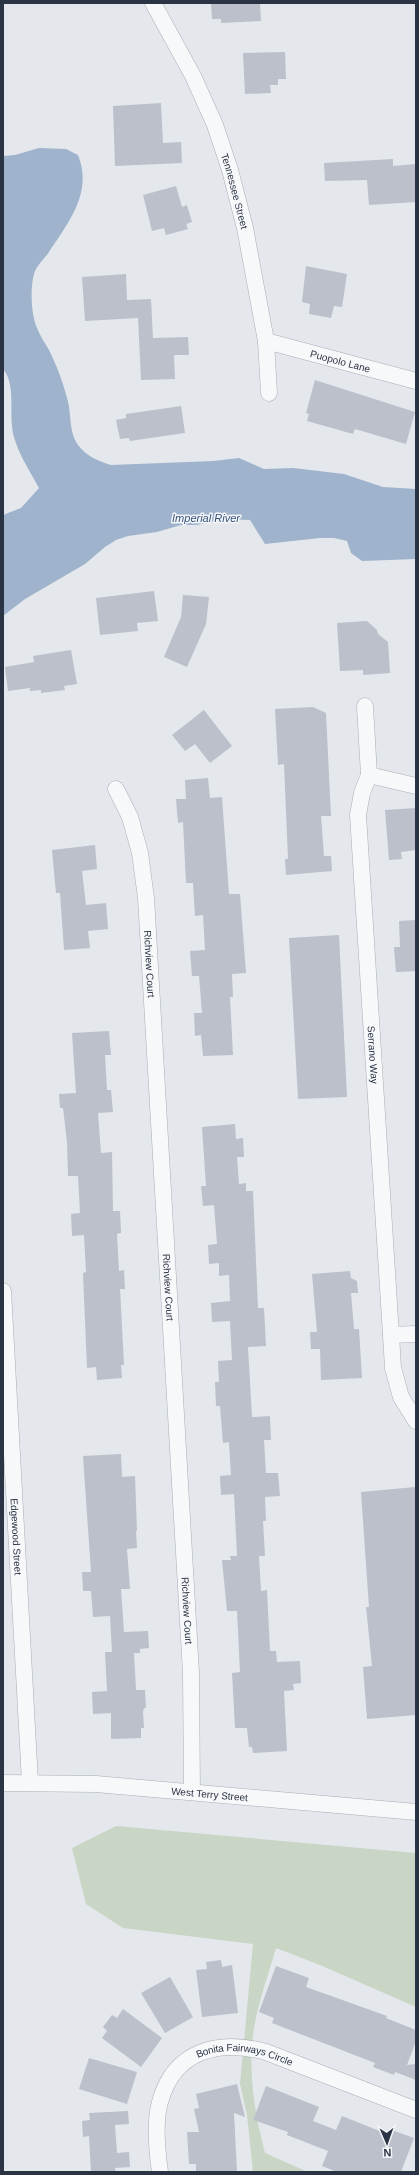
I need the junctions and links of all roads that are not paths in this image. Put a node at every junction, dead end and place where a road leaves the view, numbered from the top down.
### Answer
1 (153, 3) edge
2 (266, 341) junction
3 (416, 381) edge
4 (268, 393) dead end
5 (366, 706) dead end
6 (369, 775) junction
7 (416, 786) edge
8 (116, 789) dead end
9 (3, 1290) edge
10 (416, 1334) edge
11 (391, 1335) junction
12 (416, 1421) edge
13 (30, 1782) junction
14 (3, 1784) edge
15 (192, 1792) junction
16 (416, 1812) edge
17 (416, 2110) edge
18 (160, 2172) edge

1 - 2 street, Tennessee Street
2 - 3 street, Puopolo Lane
2 - 4 street, Tennessee Street
5 - 6 street, Serrano Way
6 - 7 street
6 - 11 street, Serrano Way
8 - 15 street, Richview Court
9 - 13 street, Edgewood Street
10 - 11 street
11 - 12 street, Serrano Way
13 - 14 street, West Terry Street
13 - 15 street, West Terry Street
15 - 16 street, West Terry Street
17 - 18 street, Bonita Fairways Circle

